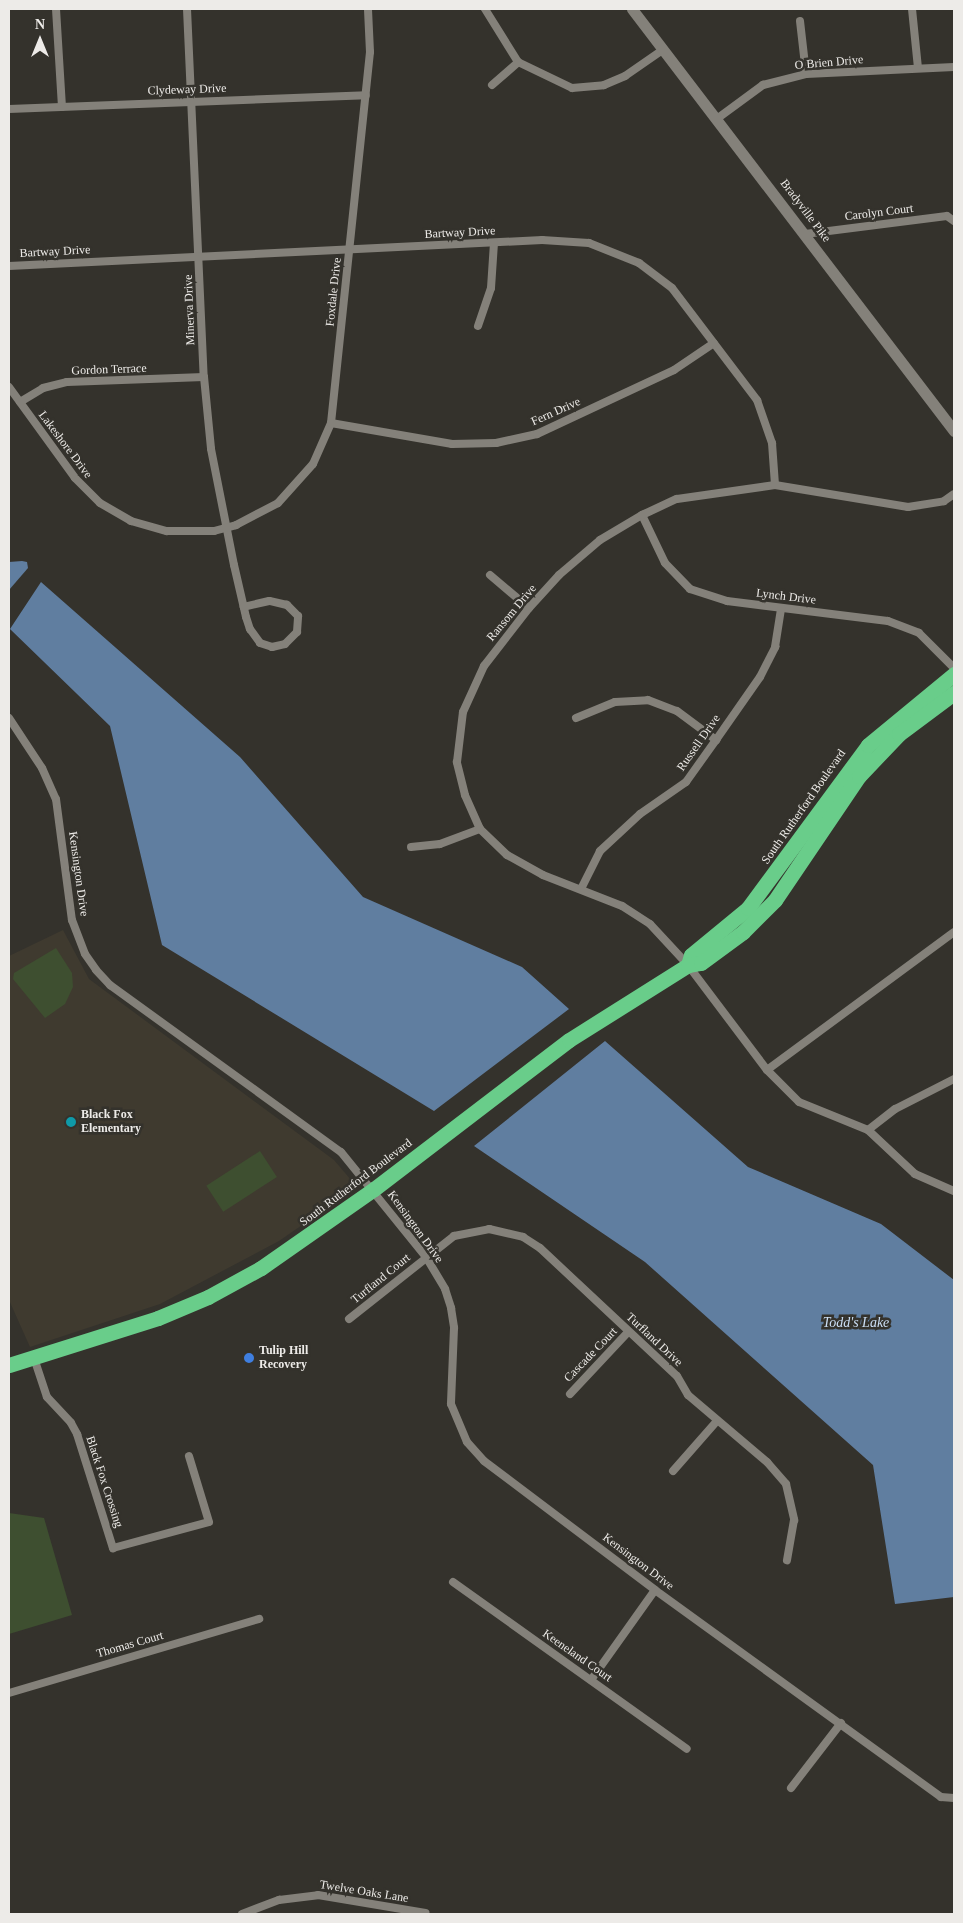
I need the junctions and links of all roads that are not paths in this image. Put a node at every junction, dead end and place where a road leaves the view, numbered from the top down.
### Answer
1 (56, 9) edge
2 (187, 9) edge
3 (368, 9) edge
4 (485, 9) edge
5 (632, 9) edge
6 (912, 9) edge
7 (800, 21) dead end
8 (664, 49) junction
9 (518, 62) junction
10 (954, 67) edge
11 (918, 68) junction
12 (806, 74) junction
13 (492, 85) dead end
14 (366, 95) junction
15 (191, 101) junction
16 (62, 107) junction
17 (9, 109) edge
18 (718, 118) junction
19 (954, 221) edge
20 (805, 234) junction
21 (494, 243) junction
22 (350, 250) junction
23 (199, 256) junction
24 (9, 266) edge
25 (478, 326) dead end
26 (714, 343) junction
27 (204, 378) junction
28 (9, 387) edge
29 (20, 402) junction
30 (331, 423) junction
31 (954, 431) edge
32 (775, 485) junction
33 (954, 494) edge
34 (642, 515) junction
35 (226, 528) junction
36 (490, 575) dead end
37 (244, 607) junction
38 (529, 608) junction
39 (781, 608) junction
40 (954, 668) edge
41 (954, 674) edge
42 (954, 693) edge
43 (9, 718) edge
44 (576, 718) dead end
45 (716, 740) junction
46 (480, 829) junction
47 (411, 847) dead end
48 (581, 889) junction
49 (954, 932) edge
50 (688, 965) junction
51 (767, 1070) junction
52 (954, 1079) edge
53 (868, 1130) junction
54 (374, 1189) junction
55 (954, 1191) edge
56 (426, 1257) junction
57 (349, 1319) dead end
58 (628, 1332) junction
59 (34, 1358) junction
60 (9, 1365) edge
61 (570, 1394) dead end
62 (716, 1422) junction
63 (189, 1456) dead end
64 (673, 1471) dead end
65 (786, 1560) dead end
66 (453, 1582) dead end
67 (655, 1590) junction
68 (259, 1619) dead end
69 (591, 1680) junction
70 (9, 1693) edge
71 (841, 1723) junction
72 (687, 1749) dead end
73 (791, 1788) dead end
74 (954, 1798) edge
75 (425, 1913) dead end
76 (242, 1914) edge

1 - 16 street
2 - 15 street, Minerva Drive
3 - 14 street, Foxdale Drive
4 - 9 street
5 - 8 main road, Bradyville Pike
6 - 11 street
7 - 12 street
8 - 9 street
8 - 18 main road, Bradyville Pike
9 - 13 street
10 - 11 street, O Brien Drive
11 - 12 street, O Brien Drive
12 - 18 street, O Brien Drive
14 - 15 street, Clydeway Drive
14 - 22 street, Foxdale Drive
15 - 16 street, Clydeway Drive
15 - 23 street, Minerva Drive
16 - 17 street, Clydeway Drive
18 - 20 main road, Bradyville Pike
19 - 20 street, Carolyn Court
20 - 31 main road, Bradyville Pike
21 - 22 street, Bartway Drive
21 - 25 street
21 - 26 street, Bartway Drive
22 - 23 street, Bartway Drive
22 - 30 street, Foxdale Drive
23 - 24 street, Bartway Drive
23 - 27 street, Minerva Drive
26 - 30 street, Fern Drive
26 - 32 street, Bartway Drive
27 - 29 street, Gordon Terrace
27 - 35 street, Minerva Drive
28 - 29 street, Lakeshore Drive
29 - 35 street, Lakeshore Drive
30 - 35 street, Foxdale Drive
32 - 33 street, Ransom Drive
32 - 34 street, Ransom Drive
34 - 38 street, Ransom Drive
34 - 39 street, Lynch Drive
35 - 37 street, Minerva Drive
36 - 38 street
37 - 37 street, Minerva Drive
38 - 46 street, Ransom Drive
39 - 40 street, Lynch Drive
39 - 45 street, Russell Drive
41 - 50 highway, South Rutherford Boulevard
42 - 50 highway, South Rutherford Boulevard
43 - 54 street, Kensington Drive
44 - 45 street
45 - 48 street, Russell Drive
46 - 47 street
46 - 48 street, Ransom Drive
48 - 50 street, Ransom Drive
49 - 51 street
50 - 51 street, Ransom Drive
50 - 54 highway, South Rutherford Boulevard
51 - 53 street, Ransom Drive
52 - 53 street
53 - 55 street
54 - 56 street, Kensington Drive
54 - 59 highway, South Rutherford Boulevard
56 - 57 street, Turfland Court
56 - 58 street, Turfland Drive
56 - 67 street, Kensington Drive
58 - 61 street, Cascade Court
58 - 62 street, Turfland Drive
59 - 60 highway, South Rutherford Boulevard
59 - 63 street, Black Fox Crossing
62 - 64 street
62 - 65 street, Turfland Drive
66 - 69 street, Keeneland Court
67 - 69 street
67 - 71 street, Kensington Drive
68 - 70 street, Thomas Court
69 - 72 street, Keeneland Court
71 - 73 street
71 - 74 street, Kensington Drive
75 - 76 street, Twelve Oaks Lane

